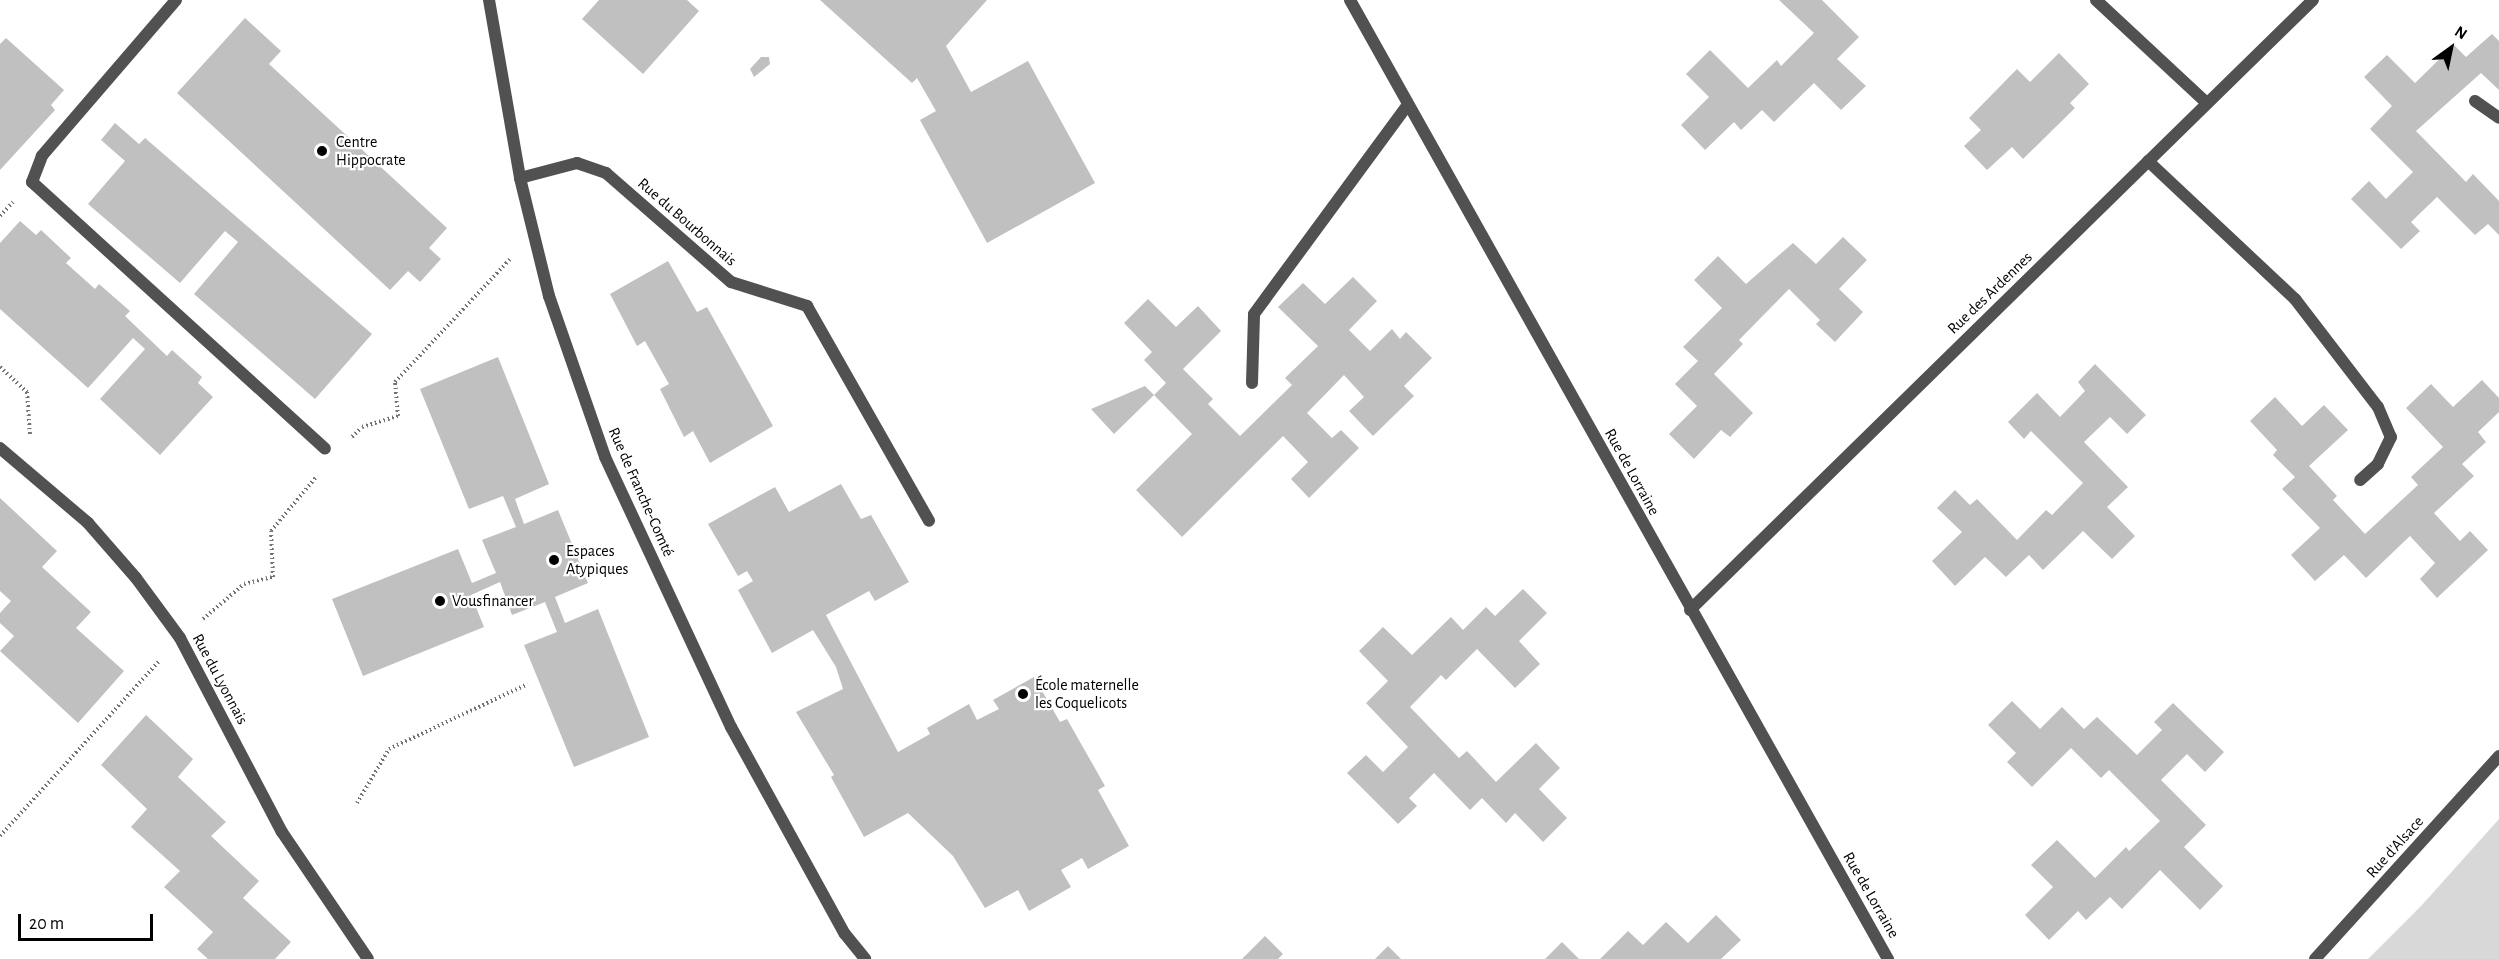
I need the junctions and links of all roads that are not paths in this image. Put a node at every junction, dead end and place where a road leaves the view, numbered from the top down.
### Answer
1 (176, 0) edge
2 (489, 0) edge
3 (1350, 0) edge
4 (2096, 0) edge
5 (2313, 0) edge
6 (2475, 101) dead end
7 (2207, 103) junction
8 (1408, 104) junction
9 (2499, 118) edge
10 (2148, 161) junction
11 (520, 178) junction
12 (1252, 383) dead end
13 (0, 448) edge
14 (325, 449) dead end
15 (2360, 480) dead end
16 (929, 520) dead end
17 (1690, 610) junction
18 (2499, 756) edge
19 (368, 959) edge
20 (865, 959) edge
21 (1888, 959) edge
22 (2315, 959) edge

1 - 14 street
2 - 11 street, Rue de Franche-Comté
3 - 8 street, Rue de Lorraine
4 - 7 street
5 - 7 street, Rue des Ardennes
6 - 9 street
7 - 10 street, Rue des Ardennes
8 - 12 street
8 - 17 street, Rue de Lorraine
10 - 15 street
10 - 17 street, Rue des Ardennes
11 - 16 street, Rue du Bourbonnais
11 - 20 street, Rue de Franche-Comté
13 - 19 street, Rue du Lyonnais
17 - 21 street, Rue de Lorraine
18 - 22 street, Rue d'Alsace

